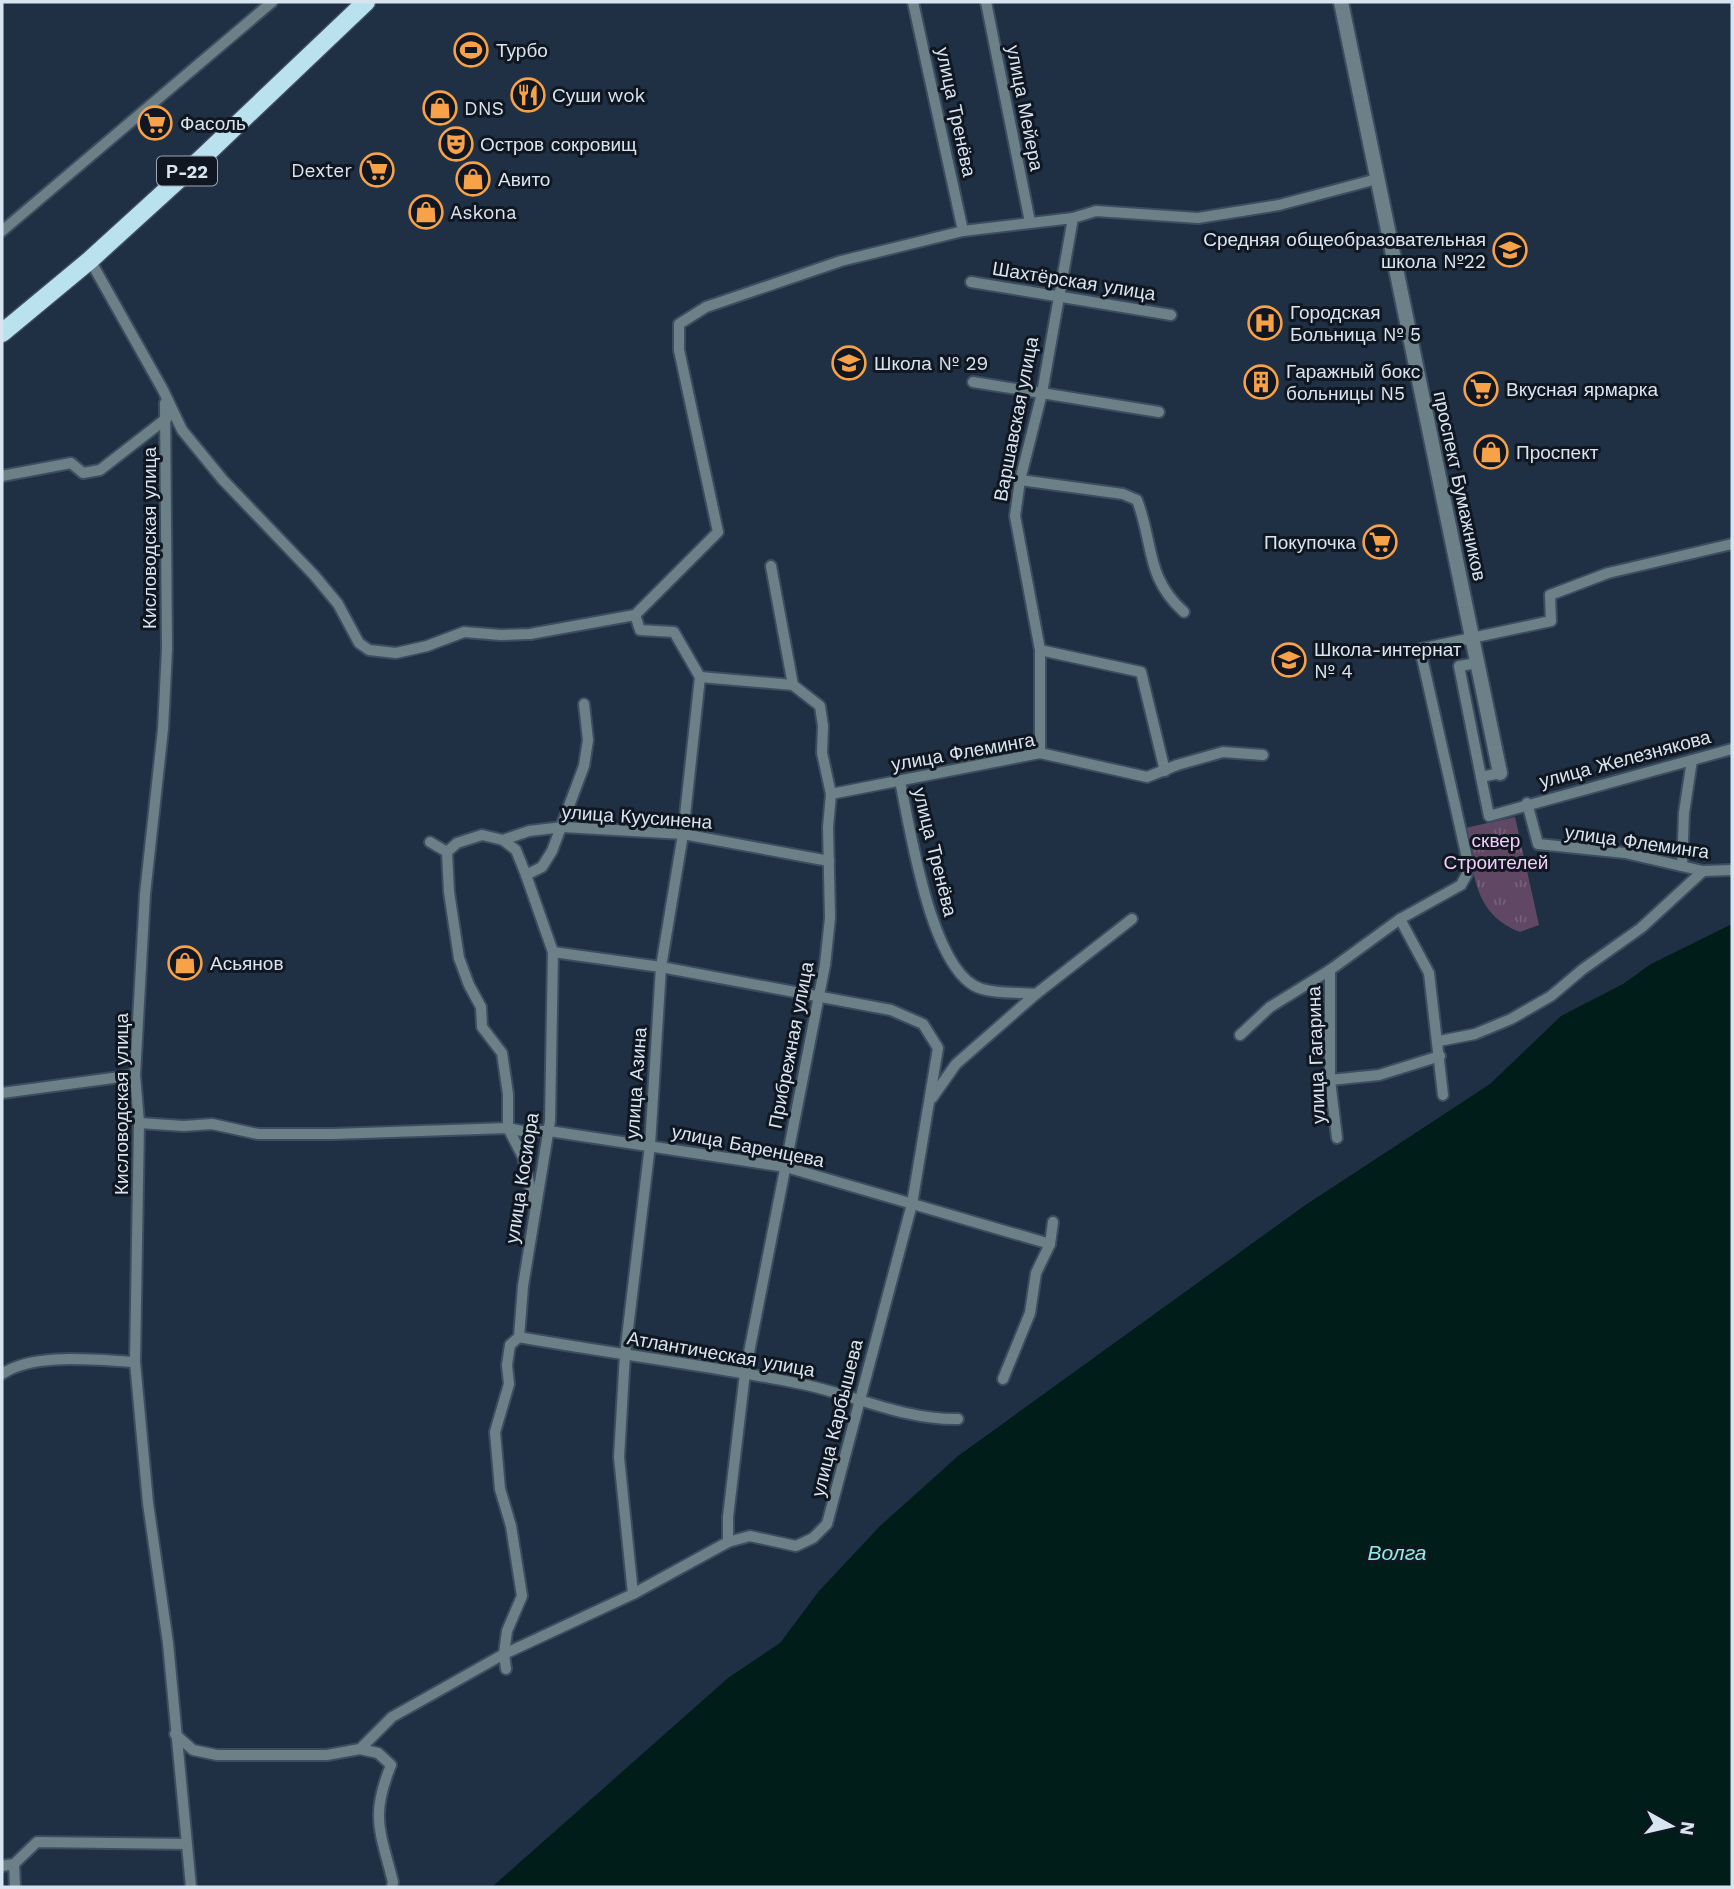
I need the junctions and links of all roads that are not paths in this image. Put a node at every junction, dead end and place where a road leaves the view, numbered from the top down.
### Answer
1 (272, 2) edge
2 (366, 2) edge
3 (913, 2) edge
4 (986, 2) edge
5 (1341, 2) edge
6 (1377, 179) junction
7 (1073, 218) junction
8 (1030, 222) junction
9 (2, 231) edge
10 (963, 231) junction
11 (90, 260) junction
12 (971, 282) dead end
13 (1058, 296) junction
14 (1171, 315) dead end
15 (2, 333) edge
16 (973, 382) dead end
17 (163, 390) junction
18 (1042, 393) junction
19 (1159, 412) dead end
20 (167, 418) junction
21 (2, 477) edge
22 (1020, 480) junction
23 (1732, 544) edge
24 (771, 566) dead end
25 (1184, 612) dead end
26 (635, 615) junction
27 (1472, 636) junction
28 (1040, 650) junction
29 (1478, 663) junction
30 (700, 677) junction
31 (793, 685) junction
32 (584, 704) dead end
33 (1732, 749) edge
34 (1040, 753) junction
35 (1264, 755) dead end
36 (1692, 760) junction
37 (1165, 771) junction
38 (1500, 773) joint
39 (1480, 778) junction
40 (900, 781) junction
41 (831, 794) junction
42 (1527, 803) junction
43 (563, 827) junction
44 (683, 834) junction
45 (503, 840) junction
46 (430, 842) dead end
47 (447, 852) junction
48 (829, 861) junction
49 (1682, 866) junction
50 (1732, 870) edge
51 (1703, 871) junction
52 (526, 875) junction
53 (1132, 919) dead end
54 (1400, 919) junction
55 (553, 952) junction
56 (661, 967) junction
57 (1330, 970) junction
58 (1036, 994) junction
59 (817, 997) junction
60 (1240, 1035) dead end
61 (1439, 1041) junction
62 (1440, 1056) junction
63 (135, 1075) junction
64 (1330, 1080) junction
65 (2, 1093) edge
66 (1443, 1095) dead end
67 (929, 1103) junction
68 (139, 1123) junction
69 (508, 1128) junction
70 (549, 1131) junction
71 (1337, 1138) dead end
72 (650, 1144) junction
73 (786, 1167) junction
74 (912, 1204) junction
75 (535, 1214) junction
76 (1053, 1222) dead end
77 (1050, 1244) junction
78 (519, 1336) junction
79 (625, 1354) junction
80 (135, 1362) junction
81 (745, 1373) junction
82 (2, 1374) edge
83 (1003, 1379) dead end
84 (859, 1399) junction
85 (958, 1419) dead end
86 (728, 1542) junction
87 (633, 1594) junction
88 (504, 1654) junction
89 (506, 1669) dead end
90 (175, 1734) junction
91 (360, 1749) junction
92 (186, 1844) junction
93 (14, 1864) junction
94 (2, 1866) edge
95 (15, 1887) edge
96 (191, 1887) edge
97 (392, 1887) edge

1 - 9 street
2 - 11 highway, Р-22
3 - 10 street, улица Тренёва
4 - 8 street, улица Мейера
5 - 6 street, проспект Бумажников
6 - 7 street
6 - 27 street, проспект Бумажников
7 - 8 street
7 - 13 street, Варшавская улица
8 - 10 street
10 - 26 street
11 - 15 highway, Р-22
11 - 17 street
12 - 13 street, Шахтёрская улица
13 - 14 street, Шахтёрская улица
13 - 18 street, Варшавская улица
16 - 18 street
17 - 20 street, Кисловодская улица
17 - 26 street
18 - 19 street
18 - 22 street, Варшавская улица
20 - 21 street
20 - 63 street, Кисловодская улица
22 - 25 street
22 - 28 street, Варшавская улица
23 - 27 street
24 - 31 street
26 - 30 street
27 - 29 street, проспект Бумажников
27 - 54 street
28 - 34 street, Варшавская улица
28 - 37 street
29 - 38 street, проспект Бумажников
29 - 39 street
30 - 31 street
30 - 44 street, улица Азина
31 - 41 street, Прибрежная улица
32 - 43 street
33 - 36 street, улица Железнякова
34 - 37 street, улица Флеминга
34 - 40 street, улица Флеминга
35 - 37 street, улица Флеминга
36 - 42 street, улица Железнякова
36 - 49 street
38 - 39 street
39 - 42 street, улица Железнякова
40 - 41 street, улица Флеминга
40 - 58 street, улица Тренёва
41 - 48 street, Прибрежная улица
42 - 49 street, улица Флеминга
43 - 44 street, улица Куусинена
43 - 45 street, улица Куусинена
43 - 52 street
44 - 48 street, улица Куусинена
44 - 56 street, улица Азина
45 - 47 street, улица Куусинена
45 - 52 street, улица Косиора
46 - 47 street
47 - 69 street
48 - 59 street, Прибрежная улица
49 - 51 street, улица Флеминга
50 - 51 street, улица Флеминга
51 - 61 street
52 - 55 street, улица Косиора
53 - 58 street
54 - 57 street
54 - 61 street
55 - 56 street, улица Карбышева
55 - 70 street, улица Косиора
56 - 59 street, улица Карбышева
56 - 72 street, улица Азина
57 - 60 street
57 - 64 street, улица Гагарина
58 - 67 street
59 - 67 street, улица Карбышева
59 - 73 street, Прибрежная улица
61 - 62 street
62 - 64 street
62 - 66 street
63 - 65 street
63 - 68 street, Кисловодская улица
64 - 71 street, улица Гагарина
67 - 74 street, улица Карбышева
68 - 69 street, улица Баренцева
68 - 80 street, Кисловодская улица
69 - 70 street, улица Баренцева
69 - 75 street
70 - 72 street, улица Баренцева
70 - 75 street, улица Косиора
72 - 73 street, улица Баренцева
72 - 79 street, улица Азина
73 - 74 street, улица Баренцева
73 - 81 street, Прибрежная улица
74 - 77 street, улица Баренцева
74 - 84 street, улица Карбышева
75 - 78 street, улица Косиора
76 - 77 street
77 - 83 street
78 - 79 street, Атлантическая улица
78 - 88 street, улица Косиора
79 - 81 street, Атлантическая улица
79 - 87 street, улица Азина
80 - 82 street
80 - 90 street, Кисловодская улица
81 - 84 street, Атлантическая улица
81 - 86 street, Прибрежная улица
84 - 85 street, Атлантическая улица
84 - 86 street, улица Карбышева
86 - 87 street, улица Карбышева
87 - 88 street, улица Карбышева
88 - 89 street, улица Косиора
88 - 91 street, улица Карбышева
90 - 91 street
90 - 92 street, Кисловодская улица
91 - 97 street
92 - 93 street
92 - 96 street, Кисловодская улица
93 - 94 street
93 - 95 street

